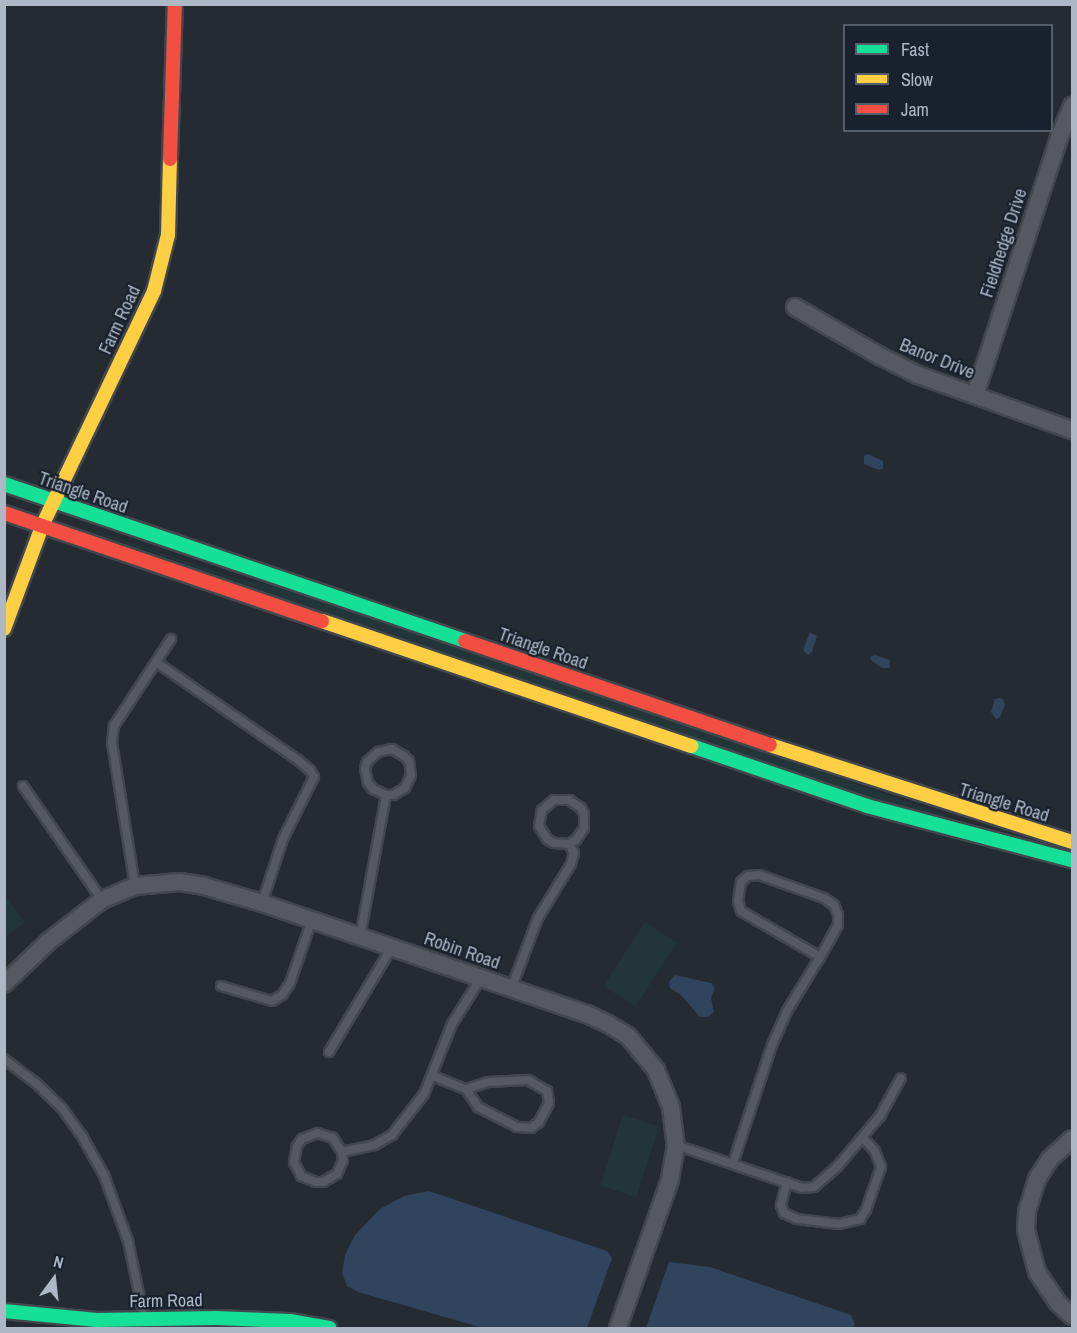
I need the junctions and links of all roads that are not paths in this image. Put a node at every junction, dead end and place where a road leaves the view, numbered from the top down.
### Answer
1 (175, 4) edge
2 (1072, 105) edge
3 (795, 307) dead end
4 (975, 395) junction
5 (1072, 430) edge
6 (4, 484) edge
7 (54, 501) junction
8 (4, 513) edge
9 (42, 526) junction
10 (4, 629) edge
11 (171, 639) dead end
12 (156, 662) junction
13 (22, 786) dead end
14 (386, 795) junction
15 (1072, 842) edge
16 (570, 844) junction
17 (1072, 860) edge
18 (135, 886) junction
19 (102, 900) junction
20 (262, 903) junction
21 (312, 920) junction
22 (360, 937) junction
23 (392, 948) junction
24 (820, 957) junction
25 (481, 978) junction
26 (4, 984) edge
27 (221, 986) dead end
28 (511, 989) junction
29 (329, 1052) dead end
30 (4, 1059) edge
31 (433, 1076) junction
32 (901, 1078) dead end
33 (466, 1089) junction
34 (862, 1137) junction
35 (1072, 1139) edge
36 (676, 1145) junction
37 (342, 1152) junction
38 (733, 1163) junction
39 (787, 1182) junction
40 (4, 1311) edge
41 (1072, 1316) edge
42 (144, 1319) junction
43 (168, 1323) edge
44 (96, 1324) edge
45 (329, 1329) edge
46 (618, 1329) edge

1 - 7 street, Farm Road
2 - 4 street, Fieldhedge Drive
3 - 4 street, Banor Drive
4 - 5 street, Banor Drive
6 - 7 street, Triangle Road
7 - 9 street, Farm Road
7 - 15 street, Triangle Road
8 - 9 street, Triangle Road
9 - 10 street, Farm Road
9 - 17 street, Triangle Road
11 - 12 lane
12 - 18 lane
12 - 20 lane
13 - 19 lane
14 - 14 lane
14 - 22 lane
16 - 16 lane
16 - 28 lane
18 - 19 street, Robin Road
18 - 20 street, Robin Road
19 - 26 street, Robin Road
20 - 21 street, Robin Road
21 - 22 street, Robin Road
21 - 27 lane
22 - 23 street, Robin Road
23 - 25 street, Robin Road
23 - 29 lane
24 - 24 lane
24 - 38 lane
25 - 28 street, Robin Road
25 - 31 lane
28 - 36 street, Robin Road
30 - 42 lane
31 - 33 lane
31 - 37 lane
32 - 34 lane
33 - 33 lane
34 - 39 lane
34 - 39 lane
35 - 41 street
36 - 38 lane
36 - 46 street, Robin Road
37 - 37 lane
38 - 39 lane
40 - 44 street, Farm Road
42 - 43 street, Farm Road
42 - 44 street, Farm Road
43 - 45 street, Farm Road

